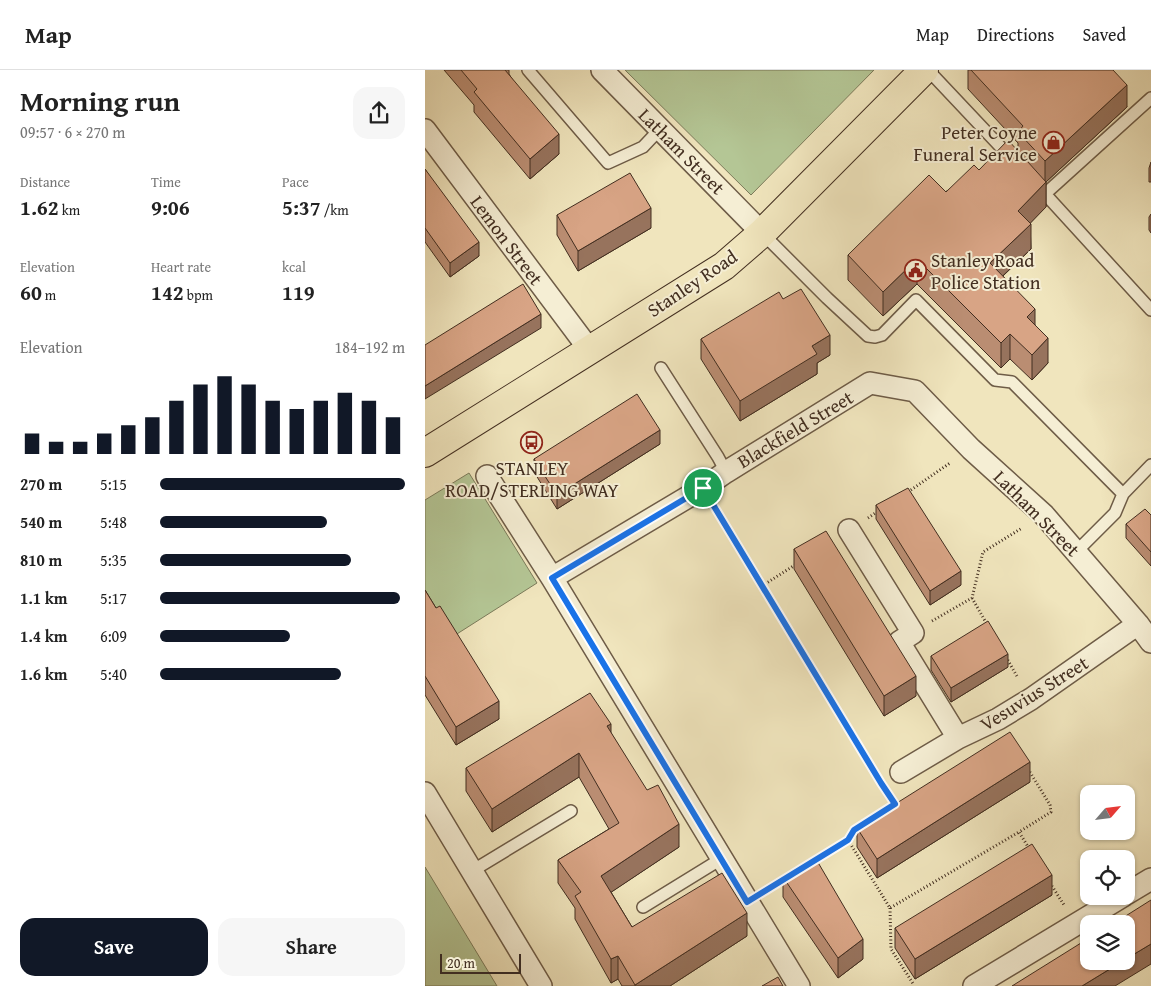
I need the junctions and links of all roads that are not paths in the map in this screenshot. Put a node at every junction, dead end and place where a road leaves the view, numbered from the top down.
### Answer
1 (528, 70) edge
2 (602, 70) edge
3 (926, 70) edge
4 (1151, 98) edge
5 (660, 129) junction
6 (425, 130) edge
7 (1045, 194) junction
8 (762, 233) junction
9 (1151, 310) edge
10 (589, 349) junction
11 (661, 368) dead end
12 (915, 391) joint
13 (425, 453) edge
14 (1151, 465) edge
15 (726, 472) junction
16 (487, 476) dead end
17 (1123, 494) junction
18 (849, 530) dead end
19 (1077, 552) junction
20 (552, 578) junction
21 (1138, 624) junction
22 (1151, 642) edge
23 (957, 738) junction
24 (901, 772) dead end
25 (427, 800) edge
26 (571, 811) dead end
27 (721, 859) junction
28 (472, 871) junction
29 (1151, 880) edge
30 (1135, 889) edge
31 (1108, 905) edge
32 (643, 907) dead end
33 (541, 986) edge
34 (799, 986) edge
35 (974, 986) edge

1 - 5 lane
2 - 5 street, Latham Street
3 - 7 lane
3 - 8 main road, Stanley Road
4 - 7 lane
5 - 8 street, Latham Street
6 - 10 street, Lemon Street
7 - 9 lane
8 - 10 main road, Stanley Road
8 - 17 lane
10 - 13 main road, Stanley Road
11 - 15 lane
12 - 15 street, Blackfield Street
12 - 19 street, Latham Street
14 - 17 lane
15 - 20 street, Blackfield Street
16 - 20 street
17 - 19 lane
18 - 23 street
19 - 21 street, Latham Street
20 - 27 street
21 - 22 street, Latham Street
21 - 23 street, Vesuvius Street
23 - 24 street, Vesuvius Street
25 - 28 street
26 - 28 lane
27 - 32 lane
27 - 34 street
28 - 33 street
29 - 30 street
31 - 35 street

